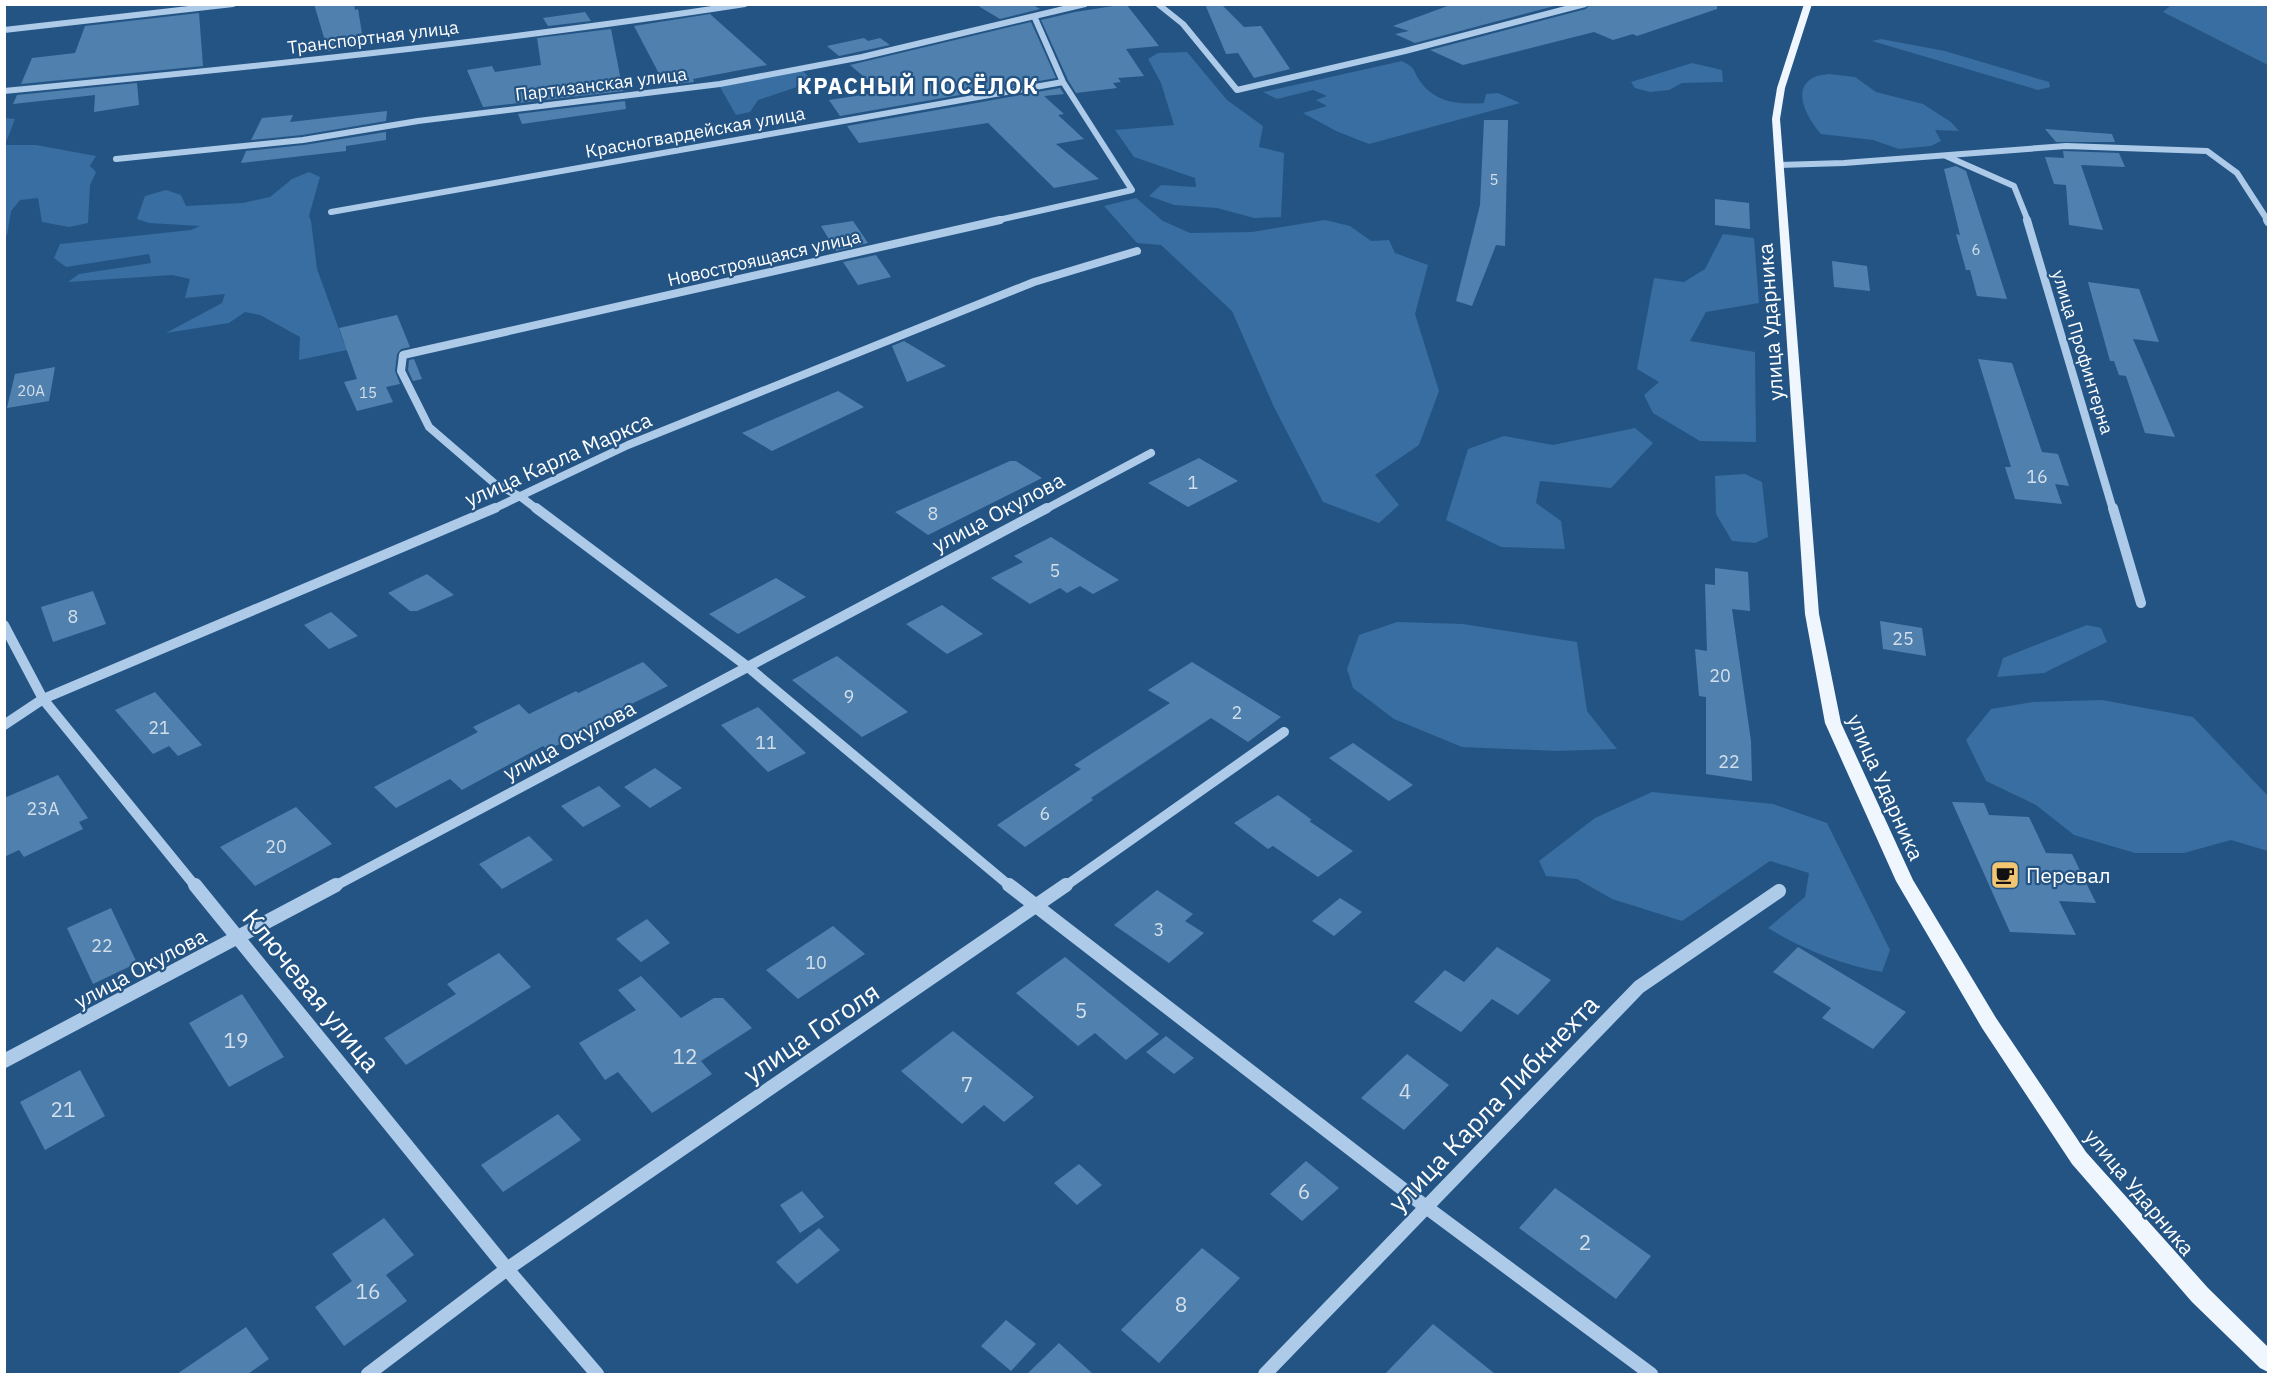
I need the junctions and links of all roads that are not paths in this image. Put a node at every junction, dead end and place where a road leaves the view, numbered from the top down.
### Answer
1 (233, 4) edge
2 (745, 4) edge
3 (1085, 4) edge
4 (1158, 4) edge
5 (1585, 4) edge
6 (1808, 4) edge
7 (1034, 16) junction
8 (5, 29) edge
9 (4, 40) edge
10 (1063, 82) junction
11 (4, 90) edge
12 (1943, 155) junction
13 (116, 159) dead end
14 (1779, 165) junction
15 (331, 212) dead end
16 (2268, 222) edge
17 (1137, 251) dead end
18 (1151, 453) dead end
19 (521, 497) junction
20 (2141, 603) dead end
21 (4, 625) edge
22 (748, 667) junction
23 (43, 699) junction
24 (4, 725) edge
25 (1284, 732) dead end
26 (1779, 891) dead end
27 (1035, 907) junction
28 (239, 938) junction
29 (4, 1061) edge
30 (1426, 1207) junction
31 (507, 1269) junction
32 (2268, 1361) edge
33 (368, 1374) edge
34 (597, 1374) edge
35 (1265, 1374) edge
36 (1652, 1374) edge

1 - 8 street
2 - 11 street, Транспортная улица
3 - 7 street, Партизанская улица
4 - 5 street
6 - 14 main road, улица Ударника
7 - 10 street
7 - 13 street, Партизанская улица
8 - 9 street
10 - 15 street, Красногвардейская улица
10 - 19 street, Новостроящаяся улица
12 - 14 street
12 - 16 street
12 - 20 street, улица Профинтерна
14 - 32 main road, улица Ударника
17 - 19 street, улица Карла Маркса
18 - 22 street, улица Окулова
19 - 22 street
19 - 23 street, улица Карла Маркса
21 - 23 street, Ключевая улица
22 - 27 street
22 - 28 street, улица Окулова
23 - 24 street, улица Карла Маркса
23 - 28 street, Ключевая улица
25 - 27 street, улица Гоголя
26 - 30 street, улица Карла Либкнехта
27 - 30 street
27 - 31 street, улица Гоголя
28 - 29 street, улица Окулова
28 - 31 street, Ключевая улица
30 - 35 street, улица Карла Либкнехта
30 - 36 street
31 - 33 street, улица Гоголя
31 - 34 street, Ключевая улица

